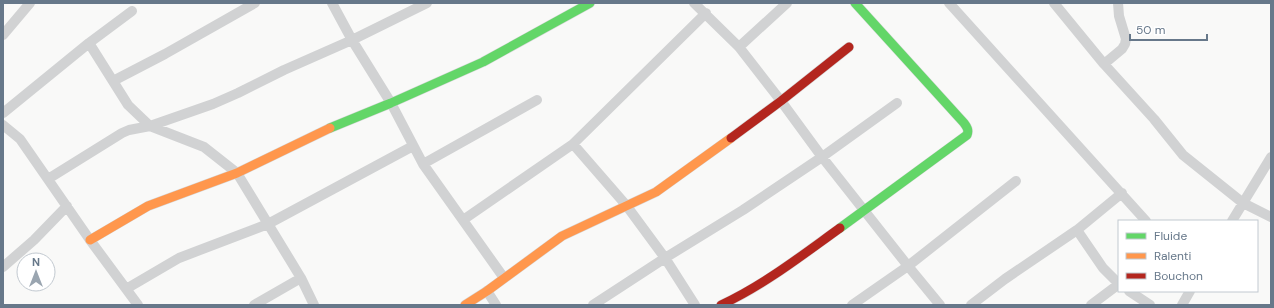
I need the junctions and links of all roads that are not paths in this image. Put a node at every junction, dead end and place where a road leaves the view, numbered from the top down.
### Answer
1 (30, 3) edge
2 (255, 3) edge
3 (332, 3) edge
4 (427, 3) edge
5 (590, 3) edge
6 (694, 3) edge
7 (787, 3) edge
8 (855, 3) edge
9 (949, 3) edge
10 (1054, 3) edge
11 (1118, 3) edge
12 (132, 11) dead end
13 (706, 14) junction
14 (3, 35) edge
15 (352, 40) junction
16 (89, 43) junction
17 (739, 47) junction
18 (849, 47) dead end
19 (1104, 64) junction
20 (113, 81) junction
21 (537, 100) dead end
22 (781, 101) junction
23 (391, 103) junction
24 (897, 103) dead end
25 (3, 113) edge
26 (3, 125) edge
27 (150, 126) junction
28 (573, 144) junction
29 (413, 146) junction
30 (822, 157) junction
31 (1271, 157) edge
32 (423, 164) junction
33 (237, 173) junction
34 (48, 179) junction
35 (1016, 181) dead end
36 (1122, 193) junction
37 (1243, 202) junction
38 (626, 205) junction
39 (67, 206) junction
40 (864, 211) junction
41 (1271, 217) edge
42 (463, 220) junction
43 (1145, 220) edge
44 (1233, 220) edge
45 (268, 224) junction
46 (1078, 230) junction
47 (90, 240) junction
48 (665, 258) junction
49 (908, 266) junction
50 (3, 267) edge
51 (301, 278) junction
52 (504, 278) junction
53 (1118, 283) edge
54 (1118, 285) edge
55 (126, 289) junction
56 (487, 291) junction
57 (1130, 292) edge
58 (1189, 292) edge
59 (138, 305) edge
60 (254, 305) edge
61 (314, 305) edge
62 (465, 305) edge
63 (496, 305) edge
64 (593, 305) edge
65 (695, 305) edge
66 (721, 305) edge
67 (852, 305) edge
68 (940, 305) edge
69 (971, 305) edge
70 (1091, 305) edge
71 (1150, 305) edge
72 (1182, 305) edge

1 - 14 street
2 - 20 street
3 - 15 street
4 - 15 street
5 - 23 street
6 - 13 street
7 - 17 street
8 - 40 street
9 - 36 street
10 - 19 street
11 - 19 street
12 - 16 street
13 - 17 street
13 - 28 street
15 - 23 street
15 - 27 street
16 - 20 street
16 - 25 street
17 - 22 street
18 - 22 street
19 - 37 street
20 - 27 street
21 - 32 street
22 - 30 street
22 - 38 street
23 - 29 street
23 - 33 street
24 - 30 street
26 - 34 street
27 - 33 street
27 - 34 street
28 - 38 street
28 - 42 street
29 - 32 street
29 - 45 street
30 - 40 street
30 - 48 street
31 - 37 street
32 - 42 street
33 - 45 street
33 - 47 street
34 - 39 street
35 - 49 street
36 - 43 street
36 - 46 street
37 - 41 street
37 - 44 street
38 - 48 street
38 - 52 street
39 - 47 street
39 - 50 street
40 - 49 street
40 - 66 street
42 - 52 street
45 - 51 street
45 - 55 street
46 - 53 street
46 - 69 street
47 - 55 street
48 - 64 street
48 - 65 street
49 - 67 street
49 - 68 street
51 - 60 street
51 - 61 street
52 - 56 street
54 - 70 street
55 - 59 street
56 - 62 street
56 - 63 street
57 - 71 street
58 - 72 street

